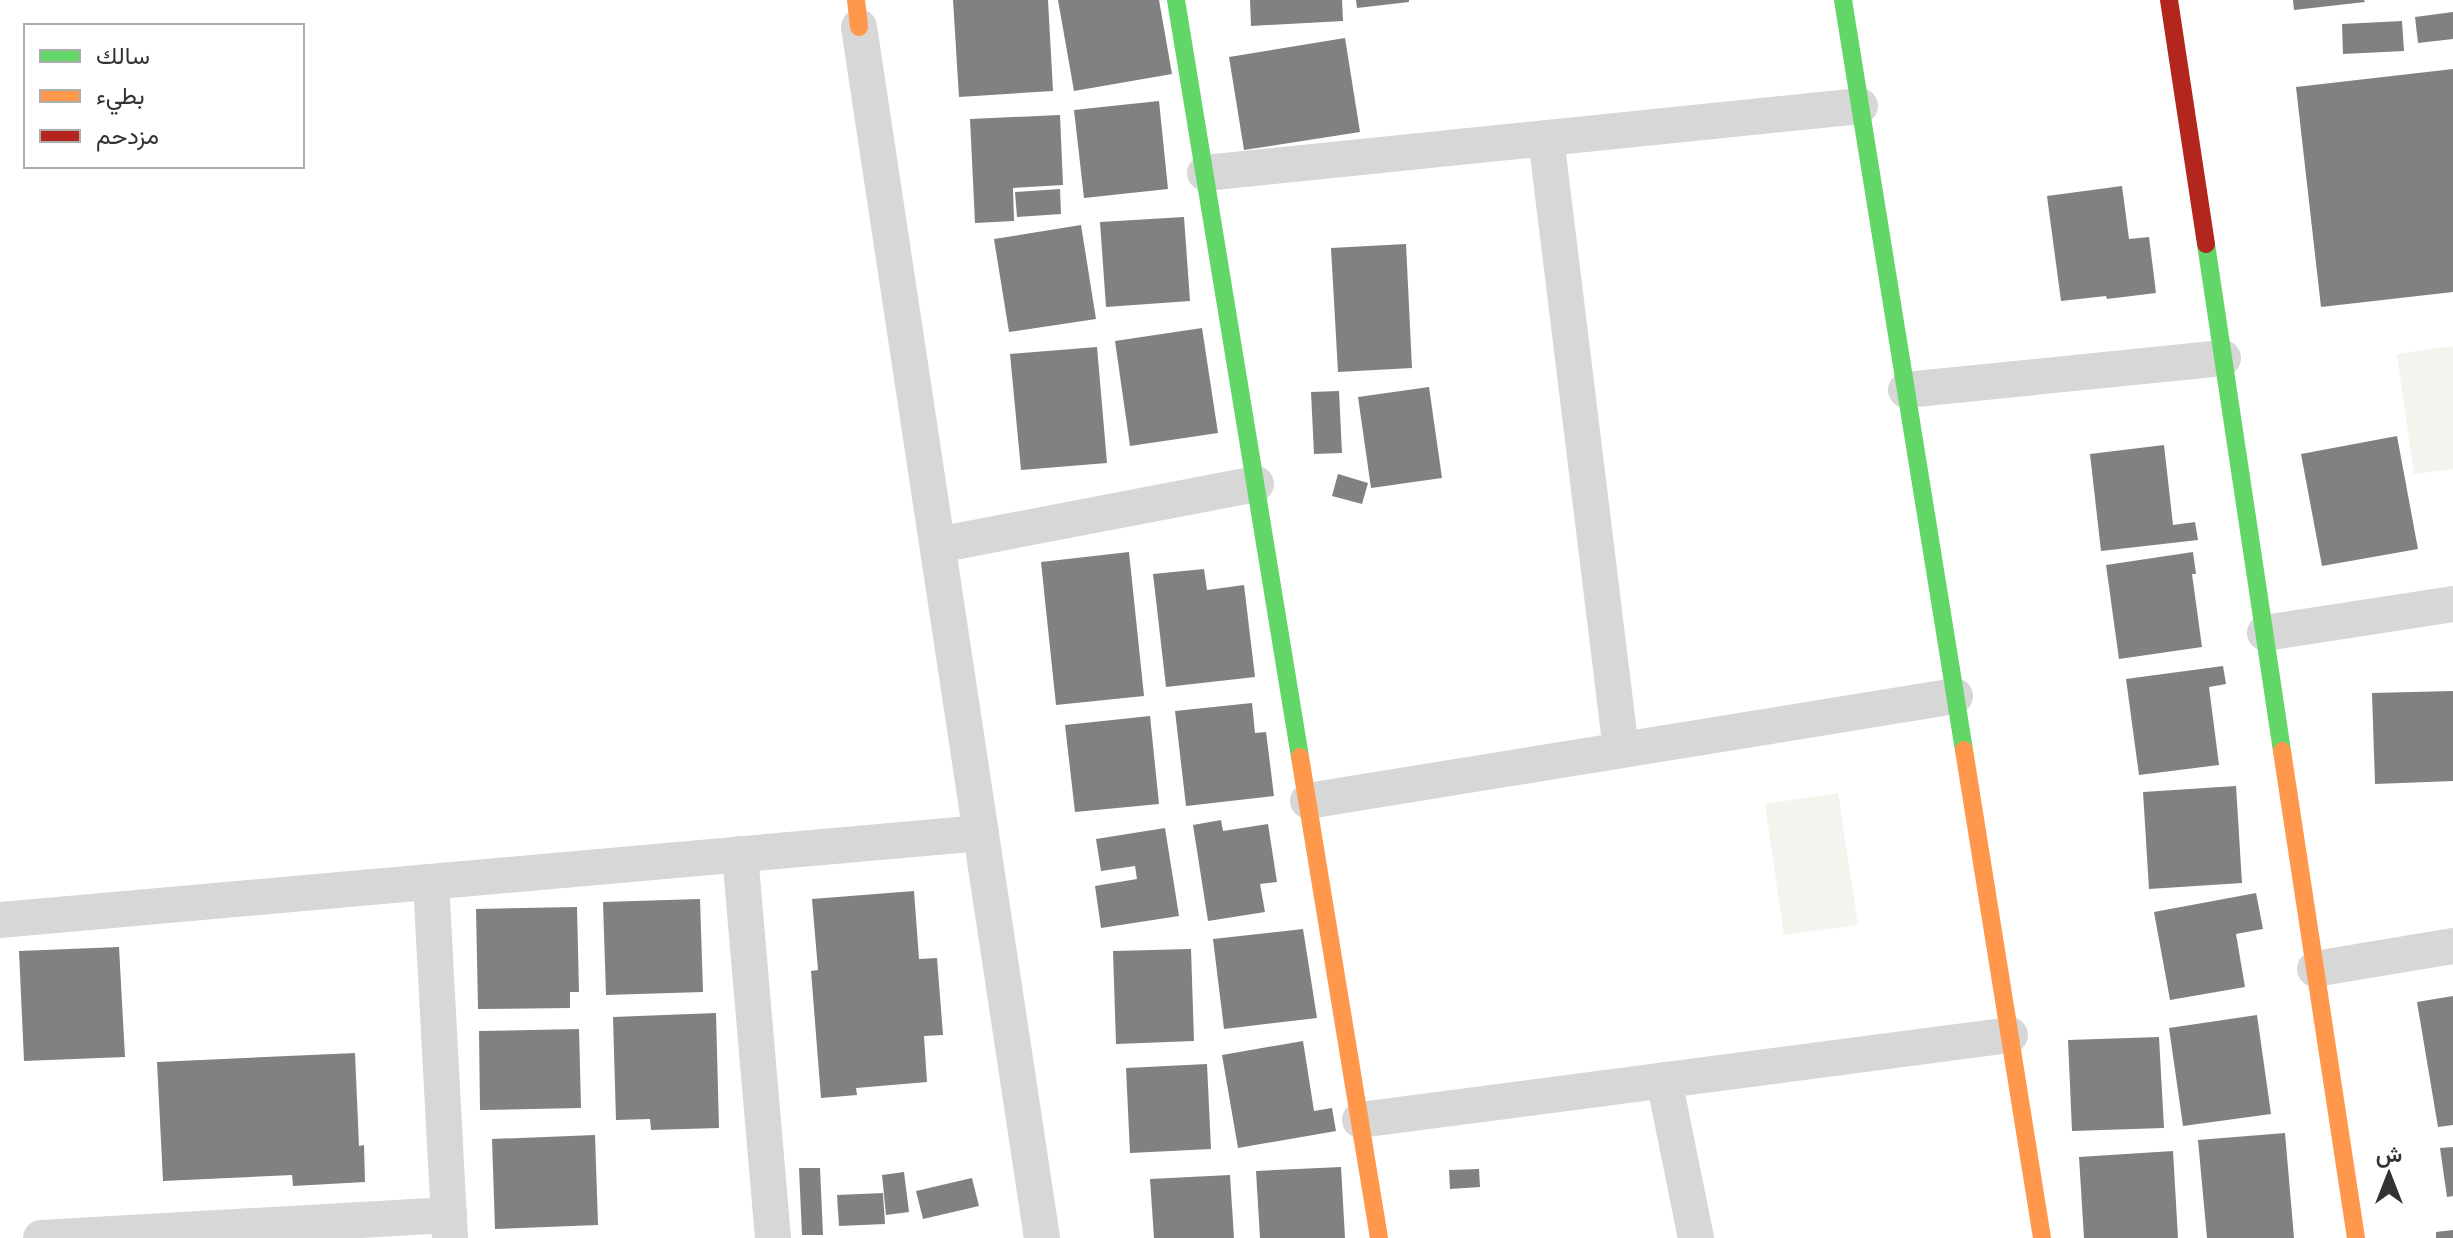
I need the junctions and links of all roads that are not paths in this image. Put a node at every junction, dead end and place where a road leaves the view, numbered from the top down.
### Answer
1 (1176, 0) edge
2 (1843, 0) edge
3 (2169, 0) edge
4 (858, 14) edge
5 (1860, 106) junction
6 (1546, 138) junction
7 (1205, 173) junction
8 (2223, 358) junction
9 (1906, 390) junction
10 (1256, 484) junction
11 (938, 545) junction
12 (2453, 604) edge
13 (2265, 633) junction
14 (1955, 696) junction
15 (1621, 750) junction
16 (1308, 801) junction
17 (981, 833) junction
18 (740, 854) junction
19 (431, 882) junction
20 (0, 920) edge
21 (2453, 946) edge
22 (2315, 969) junction
23 (2010, 1035) junction
24 (1664, 1080) junction
25 (1360, 1120) junction
26 (449, 1227) edge
27 (41, 1238) edge
28 (773, 1238) edge
29 (1042, 1238) edge
30 (1379, 1238) edge
31 (1696, 1238) edge
32 (2042, 1238) edge
33 (2356, 1238) edge

1 - 7 street
2 - 5 street
3 - 8 street
4 - 11 street
5 - 6 street
5 - 9 street
6 - 7 street
6 - 15 street
7 - 10 street
8 - 9 street
8 - 13 street
9 - 14 street
10 - 11 street
10 - 16 street
11 - 17 street
12 - 13 street
13 - 22 street
14 - 15 street
14 - 23 street
15 - 16 street
16 - 25 street
17 - 18 street
17 - 29 street
18 - 19 street
18 - 28 street
19 - 20 street
19 - 26 street
21 - 22 street
22 - 33 street
23 - 24 street
23 - 32 street
24 - 25 street
24 - 31 street
25 - 30 street
26 - 27 street

